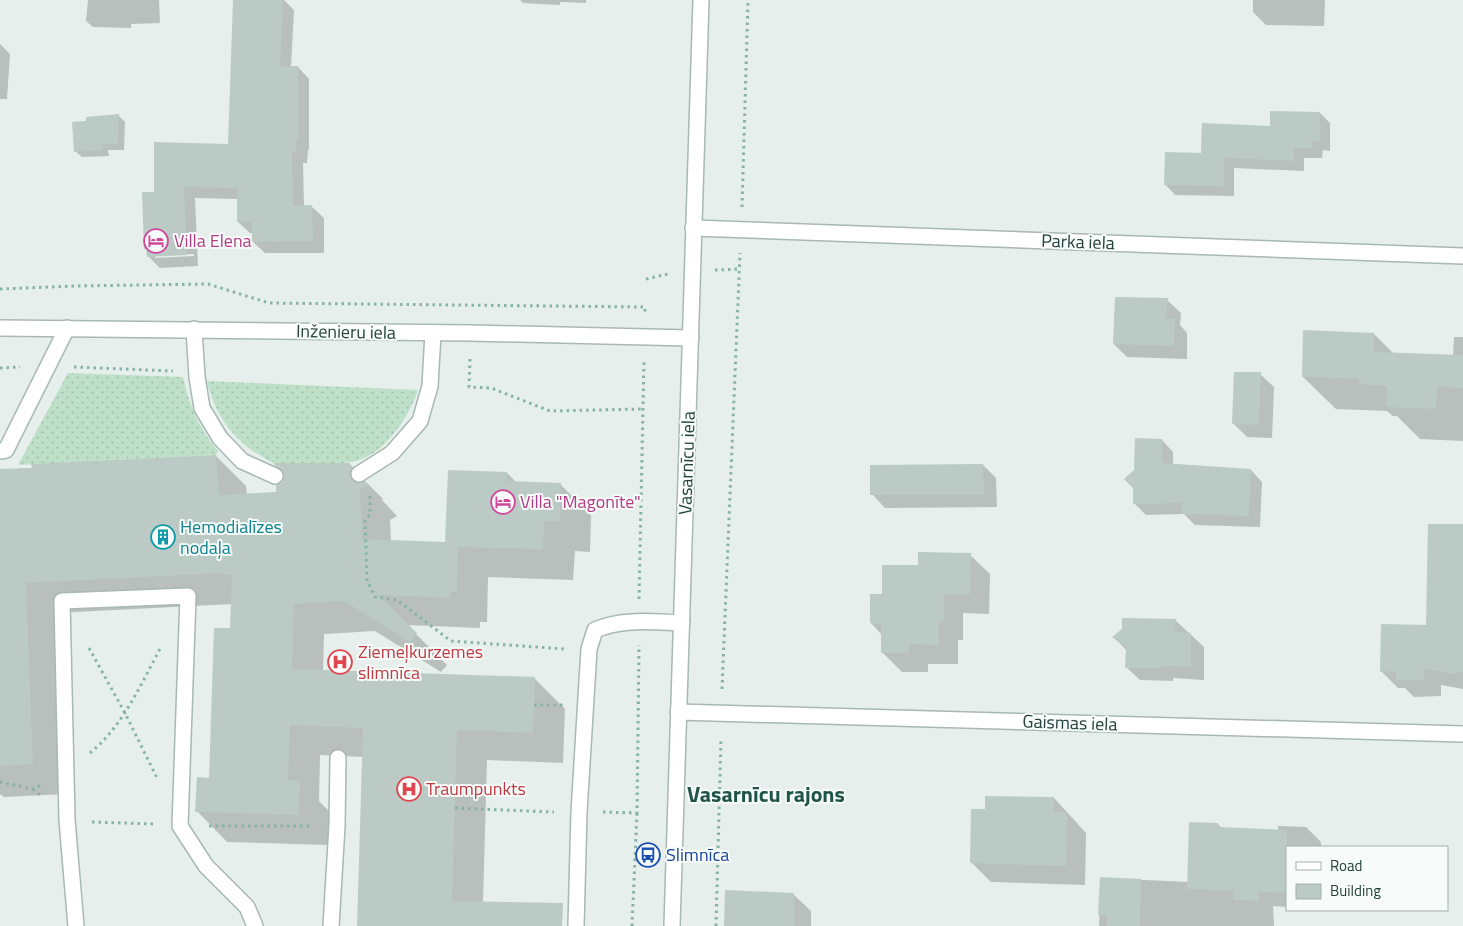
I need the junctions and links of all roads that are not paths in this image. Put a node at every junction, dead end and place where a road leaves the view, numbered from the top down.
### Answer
1 (701, 0) edge
2 (693, 228) junction
3 (1463, 256) edge
4 (0, 328) edge
5 (67, 328) junction
6 (194, 329) junction
7 (433, 333) junction
8 (691, 338) junction
9 (0, 450) edge
10 (359, 474) dead end
11 (275, 476) dead end
12 (682, 623) junction
13 (678, 712) junction
14 (1463, 734) edge
15 (338, 758) dead end
16 (76, 926) edge
17 (255, 926) edge
18 (331, 926) edge
19 (576, 926) edge
20 (672, 926) edge

1 - 2 street, Vasarnīcu iela
2 - 3 street, Parka iela
2 - 8 street, Vasarnīcu iela
4 - 5 street, Inženieru iela
5 - 6 street, Inženieru iela
5 - 9 street
6 - 7 street, Inženieru iela
6 - 11 street
7 - 8 street, Inženieru iela
7 - 10 street
8 - 12 street, Vasarnīcu iela
12 - 13 street, Vasarnīcu iela
12 - 19 street
13 - 14 street, Gaismas iela
13 - 20 street, Vasarnīcu iela
15 - 18 street
16 - 17 street

